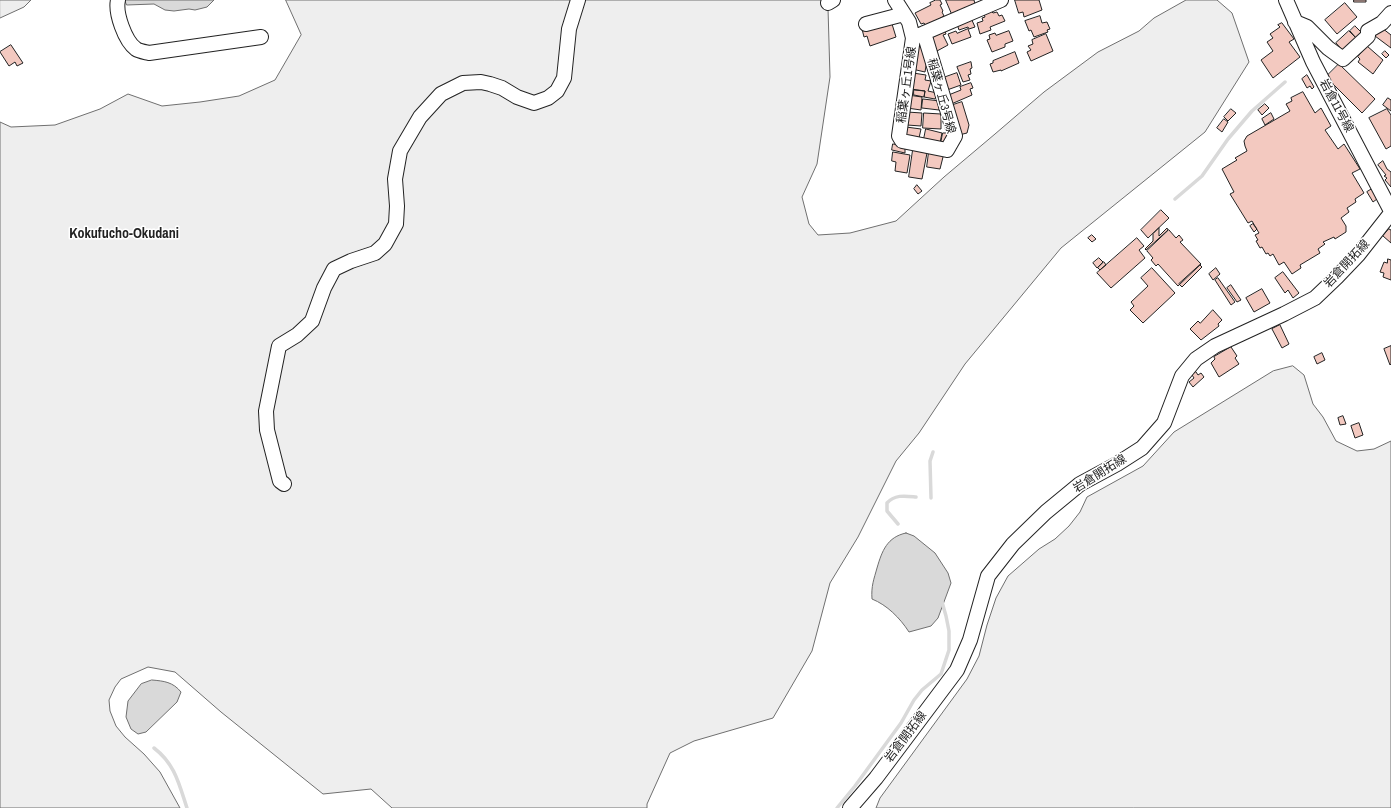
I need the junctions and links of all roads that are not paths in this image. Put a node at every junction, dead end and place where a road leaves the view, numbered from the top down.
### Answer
1 (118, 0) edge
2 (578, 0) edge
3 (895, 0) edge
4 (1001, 0) edge
5 (1286, 0) edge
6 (984, 3) edge
7 (1391, 13) edge
8 (904, 14) junction
9 (1295, 22) junction
10 (866, 24) dead end
11 (918, 36) junction
12 (261, 37) dead end
13 (915, 144) joint
14 (1391, 212) edge
15 (284, 484) dead end
16 (850, 808) edge

1 - 12 street
2 - 15 street
3 - 8 street
4 - 6 street, 稲葉ヶ丘1号線
5 - 9 street, 岩倉11号線
6 - 11 street, 稲葉ヶ丘1号線
7 - 9 street
8 - 10 street
8 - 11 street
9 - 14 street, 岩倉11号線
11 - 13 street, 稲葉ヶ丘1号線
11 - 13 street, 稲葉ヶ丘3号線
14 - 16 street, 岩倉開拓線

